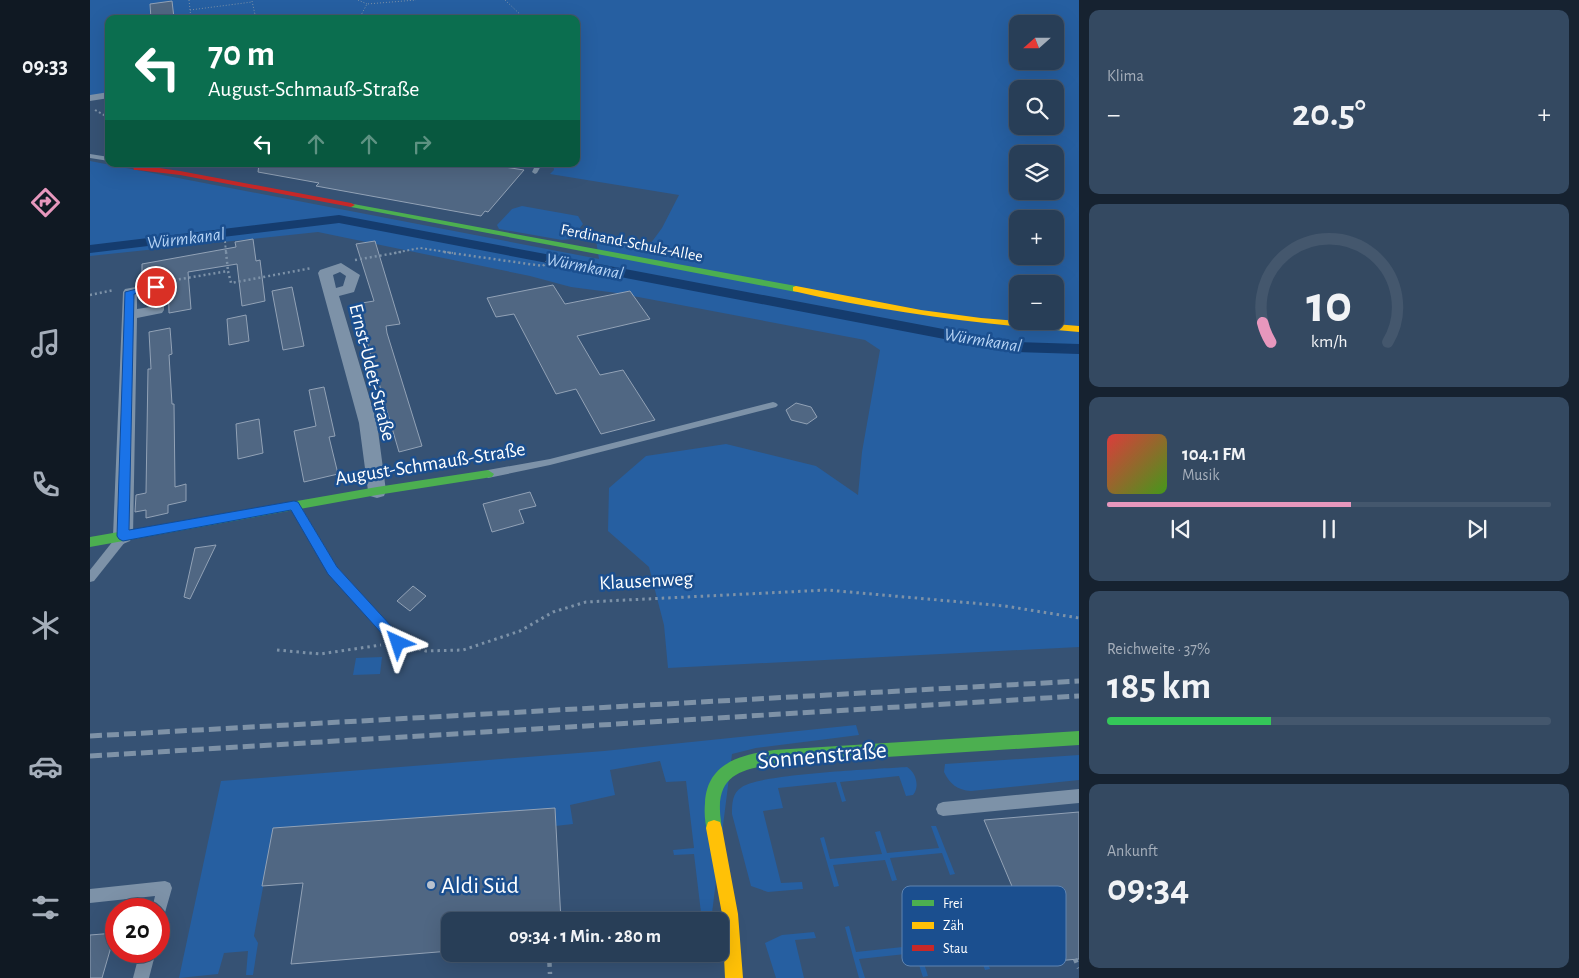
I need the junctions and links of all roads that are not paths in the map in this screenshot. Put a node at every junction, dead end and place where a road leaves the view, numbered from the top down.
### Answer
1 (105, 96) edge
2 (90, 98) edge
3 (90, 156) edge
4 (105, 158) edge
5 (136, 167) edge
6 (538, 167) edge
7 (177, 168) edge
8 (535, 172) dead end
9 (331, 294) dead end
10 (130, 315) dead end
11 (1079, 329) edge
12 (773, 405) dead end
13 (488, 474) joint
14 (377, 491) junction
15 (294, 505) junction
16 (123, 536) junction
17 (90, 542) edge
18 (90, 578) edge
19 (398, 643) road end
20 (1079, 738) edge
21 (1079, 796) edge
22 (943, 809) dead end
23 (90, 896) edge
24 (162, 898) edge
25 (145, 963) edge
26 (739, 970) edge
27 (141, 978) edge

1 - 2 street
3 - 4 lane
5 - 7 street, Ferdinand-Schulz-Allee
6 - 8 lane
7 - 11 street, Ferdinand-Schulz-Allee
9 - 14 street, Ernst-Udet-Straße
10 - 16 street
12 - 13 lane, August-Schmauß-Straße
13 - 14 street, August-Schmauß-Straße
14 - 15 street, August-Schmauß-Straße
15 - 16 street, August-Schmauß-Straße
15 - 19 lane
16 - 17 street, August-Schmauß-Straße
16 - 18 lane
20 - 26 street, Sonnenstraße
21 - 22 lane
23 - 24 lane
25 - 27 lane

